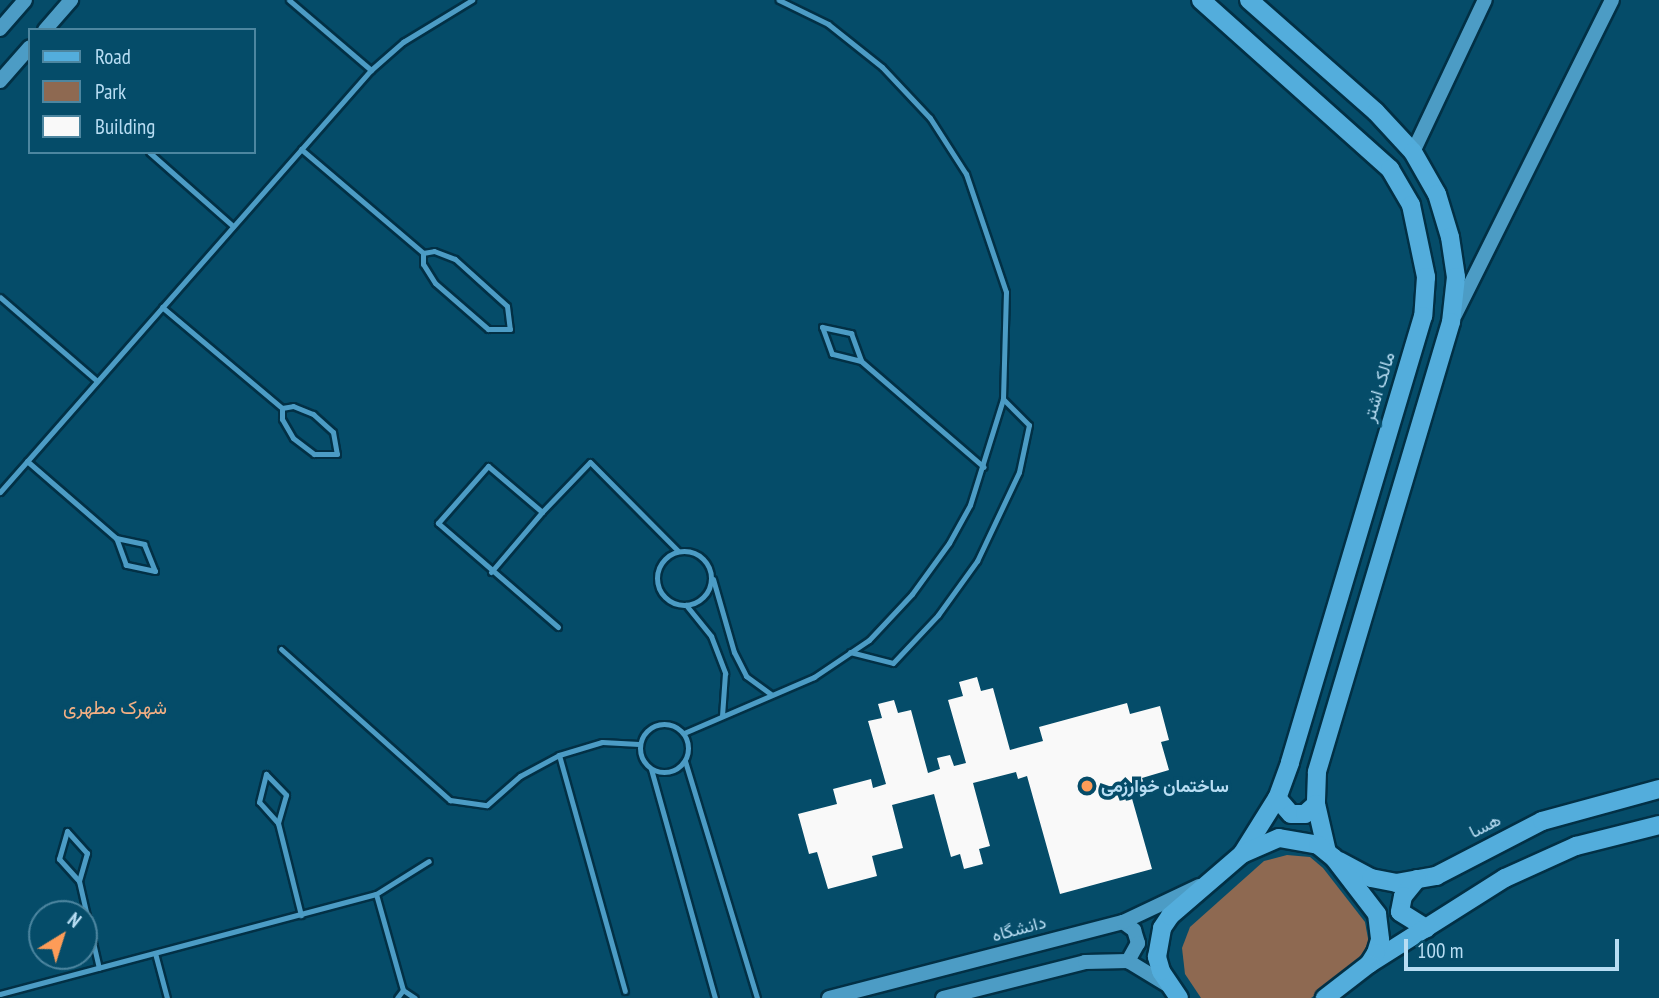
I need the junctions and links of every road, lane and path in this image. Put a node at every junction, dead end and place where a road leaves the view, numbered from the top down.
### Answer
1 (25, 0) edge
2 (71, 0) edge
3 (289, 0) edge
4 (472, 0) edge
5 (779, 0) edge
6 (1201, 0) edge
7 (1248, 0) edge
8 (1485, 0) edge
9 (1612, 0) edge
10 (47, 28) edge
11 (0, 29) edge
12 (28, 49) edge
13 (371, 70) junction
14 (0, 81) edge
15 (301, 149) junction
16 (1413, 152) junction
17 (151, 154) edge
18 (233, 226) junction
19 (423, 253) junction
20 (0, 297) edge
21 (162, 307) junction
22 (1451, 322) junction
23 (861, 360) junction
24 (97, 381) junction
25 (1003, 399) junction
26 (282, 408) junction
27 (27, 461) junction
28 (984, 467) junction
29 (0, 492) edge
30 (542, 512) junction
31 (116, 538) junction
32 (677, 551) junction
33 (491, 572) junction
34 (712, 574) junction
35 (687, 606) junction
36 (558, 627) dead end
37 (281, 649) dead end
38 (850, 652) junction
39 (771, 694) junction
40 (722, 716) junction
41 (684, 733) junction
42 (639, 744) junction
43 (559, 755) junction
44 (685, 761) junction
45 (651, 769) junction
46 (1659, 789) edge
47 (1277, 798) junction
48 (1315, 804) junction
49 (278, 823) junction
50 (1659, 825) edge
51 (1242, 854) junction
52 (1331, 855) junction
53 (429, 861) dead end
54 (1417, 879) junction
55 (1213, 880) junction
56 (79, 881) junction
57 (376, 894) junction
58 (301, 915) junction
59 (1123, 922) junction
60 (1426, 928) junction
61 (155, 953) junction
62 (1128, 961) junction
63 (1369, 964) junction
64 (99, 968) junction
65 (403, 990) junction
66 (625, 991) dead end
67 (1175, 993) edge
68 (0, 994) edge
69 (167, 998) edge
70 (397, 998) edge
71 (415, 998) edge
72 (715, 998) edge
73 (757, 998) edge
74 (829, 998) edge
75 (943, 998) edge
76 (1325, 998) edge

1 - 11 main road
2 - 10 main road
3 - 13 lane
4 - 13 lane
5 - 25 lane
6 - 47 main road, مالک اشتر
7 - 16 main road
8 - 16 main road
9 - 22 main road
12 - 14 main road
13 - 15 lane
15 - 18 lane
15 - 19 lane
16 - 22 main road
17 - 18 lane
18 - 21 lane
19 - 19 lane
20 - 24 lane
21 - 24 lane
21 - 26 lane
22 - 48 main road
23 - 23 lane
23 - 28 lane
24 - 27 lane
25 - 28 lane
25 - 38 lane
26 - 26 lane
27 - 29 lane
27 - 31 lane
28 - 38 lane
30 - 32 lane
30 - 33 lane
30 - 33 lane
31 - 31 lane
32 - 34 lane
32 - 35 lane
33 - 36 lane
34 - 35 lane
34 - 39 lane
35 - 40 lane
37 - 43 lane
38 - 39 lane
39 - 40 lane
40 - 41 lane
41 - 42 lane
41 - 44 lane
42 - 43 lane
42 - 45 lane
43 - 66 lane
44 - 45 lane
44 - 73 lane
45 - 72 lane
46 - 54 main road, هسا
47 - 48 main road
47 - 51 main road, مالک اشتر
48 - 52 main road
49 - 49 lane
49 - 58 lane
50 - 60 main road
51 - 52 main road, هسا
51 - 55 main road
52 - 54 main road, هسا
52 - 63 main road
53 - 57 lane
54 - 60 main road
55 - 59 main road, دانشگاه
55 - 67 main road
56 - 56 lane
56 - 64 lane
57 - 58 lane
57 - 65 lane
58 - 61 lane
59 - 62 main road
59 - 74 main road, دانشگاه
60 - 63 main road
61 - 64 lane
61 - 69 lane
62 - 67 main road
62 - 75 main road
63 - 76 main road
64 - 68 lane
65 - 70 lane
65 - 71 lane

